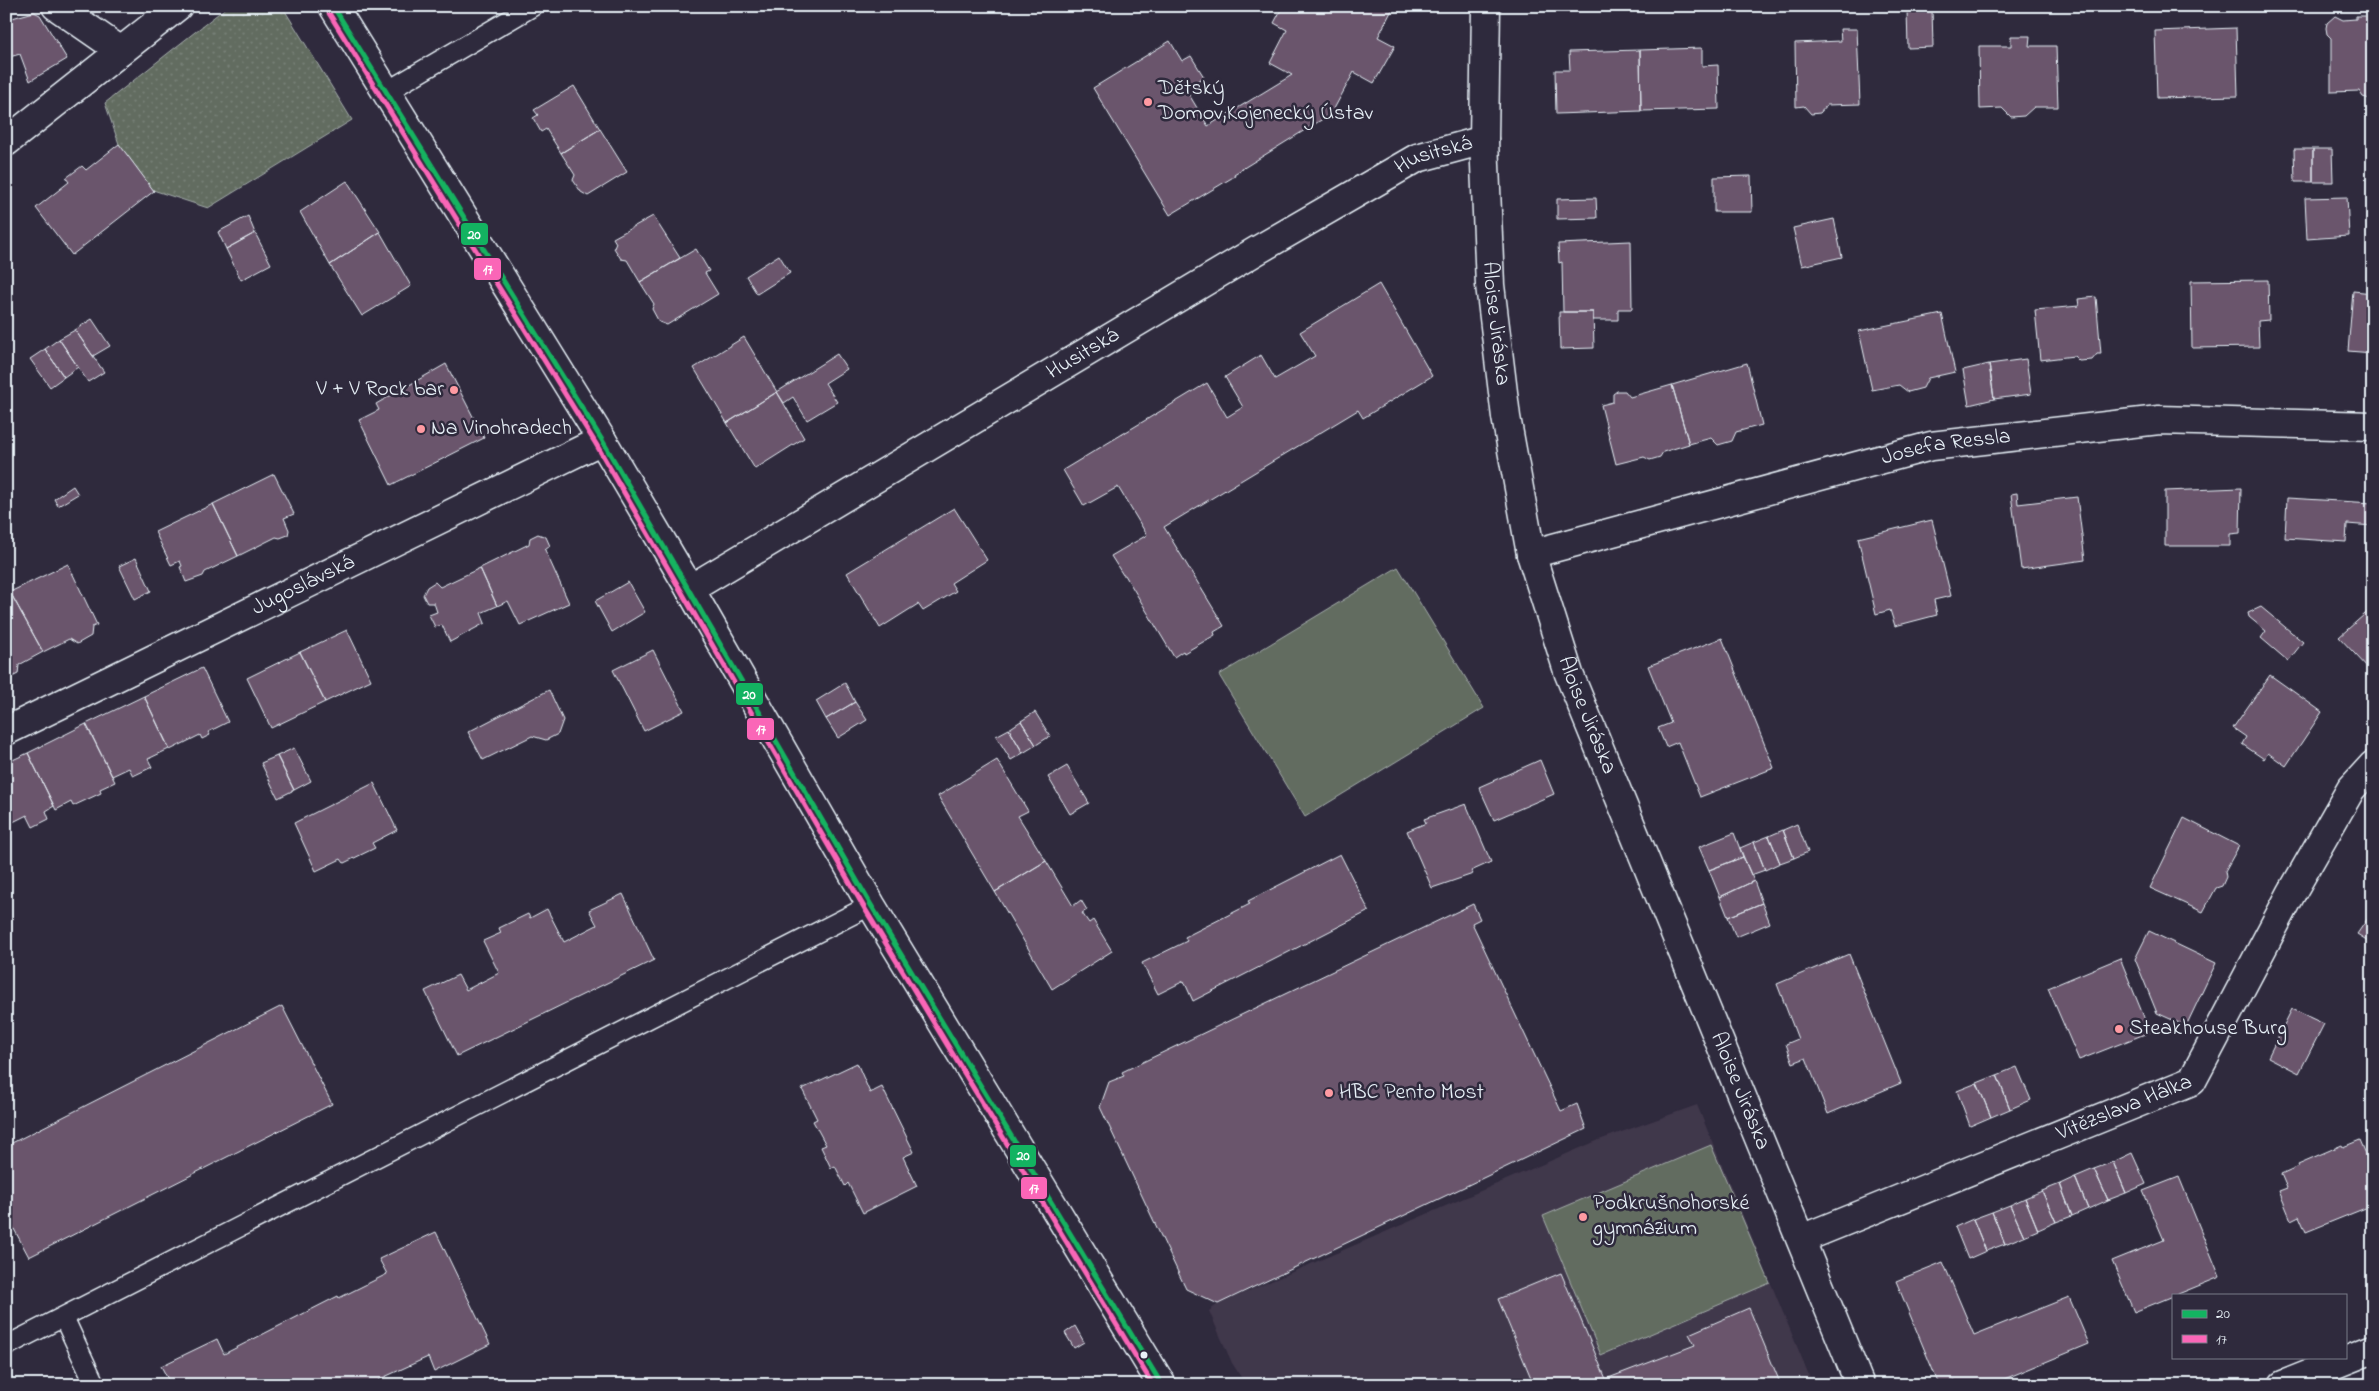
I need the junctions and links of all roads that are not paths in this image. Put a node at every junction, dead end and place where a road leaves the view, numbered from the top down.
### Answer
1 (56, 6) edge
2 (178, 6) edge
3 (333, 6) edge
4 (533, 6) edge
5 (1486, 6) edge
6 (120, 51) junction
7 (386, 92) junction
8 (1484, 140) junction
9 (6, 142) edge
10 (2373, 426) edge
11 (602, 440) junction
12 (1531, 554) junction
13 (690, 589) junction
14 (6, 731) edge
15 (2373, 765) edge
16 (871, 905) junction
17 (1801, 1240) junction
18 (64, 1318) junction
19 (6, 1346) edge
20 (2373, 1349) edge
21 (95, 1385) edge
22 (1162, 1385) edge
23 (1860, 1385) edge
24 (2284, 1385) edge

1 - 6 street
2 - 6 street
3 - 7 street
4 - 7 lane
5 - 8 street, Aloise Jiráska
6 - 9 street
7 - 11 street
8 - 12 street, Aloise Jiráska
8 - 13 street, Husitská
10 - 12 street, Josefa Ressla
11 - 13 street
11 - 14 street, Jugoslávská
12 - 17 street, Aloise Jiráska
13 - 16 street
15 - 17 street, Vítězslava Hálka
16 - 18 lane
16 - 22 street
17 - 23 street, Aloise Jiráska
18 - 19 lane
18 - 21 lane
20 - 24 street

